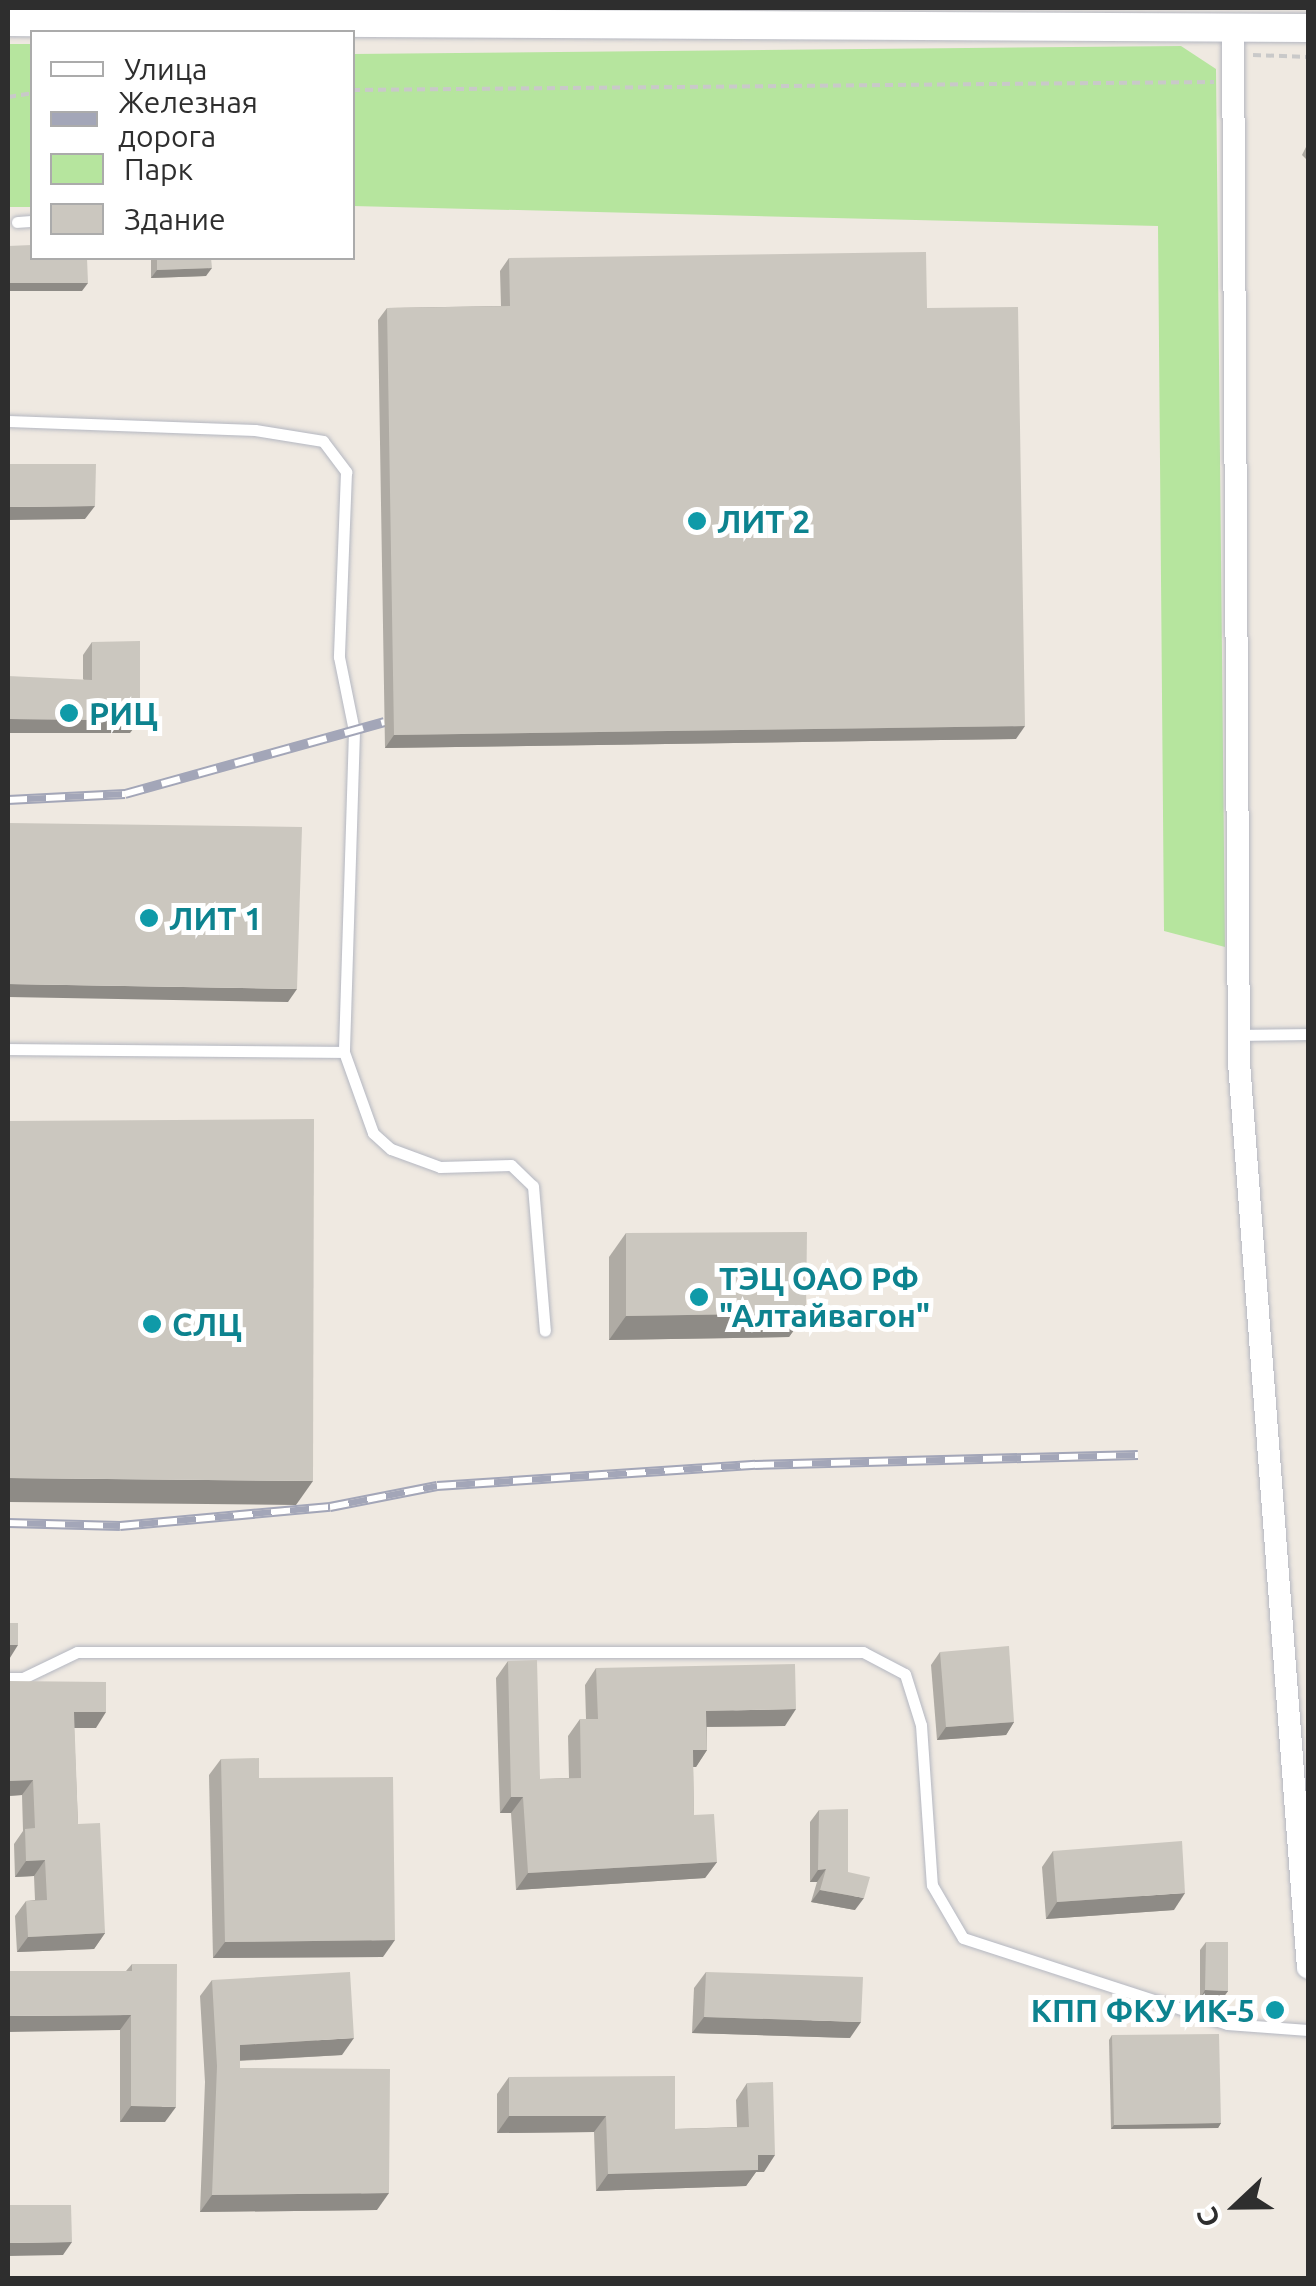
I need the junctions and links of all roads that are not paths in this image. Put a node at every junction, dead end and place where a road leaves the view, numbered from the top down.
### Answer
1 (8, 20) edge
2 (196, 21) edge
3 (84, 26) edge
4 (1308, 28) edge
5 (1233, 41) junction
6 (30, 221) edge
7 (17, 222) dead end
8 (8, 421) edge
9 (1308, 1034) edge
10 (1239, 1036) junction
11 (8, 1049) edge
12 (344, 1052) junction
13 (545, 1331) dead end
14 (8, 1678) edge
15 (1302, 1763) edge
16 (1308, 1968) edge
17 (1308, 2030) edge

1 - 3 main road
2 - 3 main road
2 - 5 street
4 - 5 street
5 - 10 street
6 - 7 lane
8 - 12 lane
9 - 10 lane
10 - 15 street
11 - 12 lane
12 - 13 lane
14 - 17 lane
15 - 16 street

